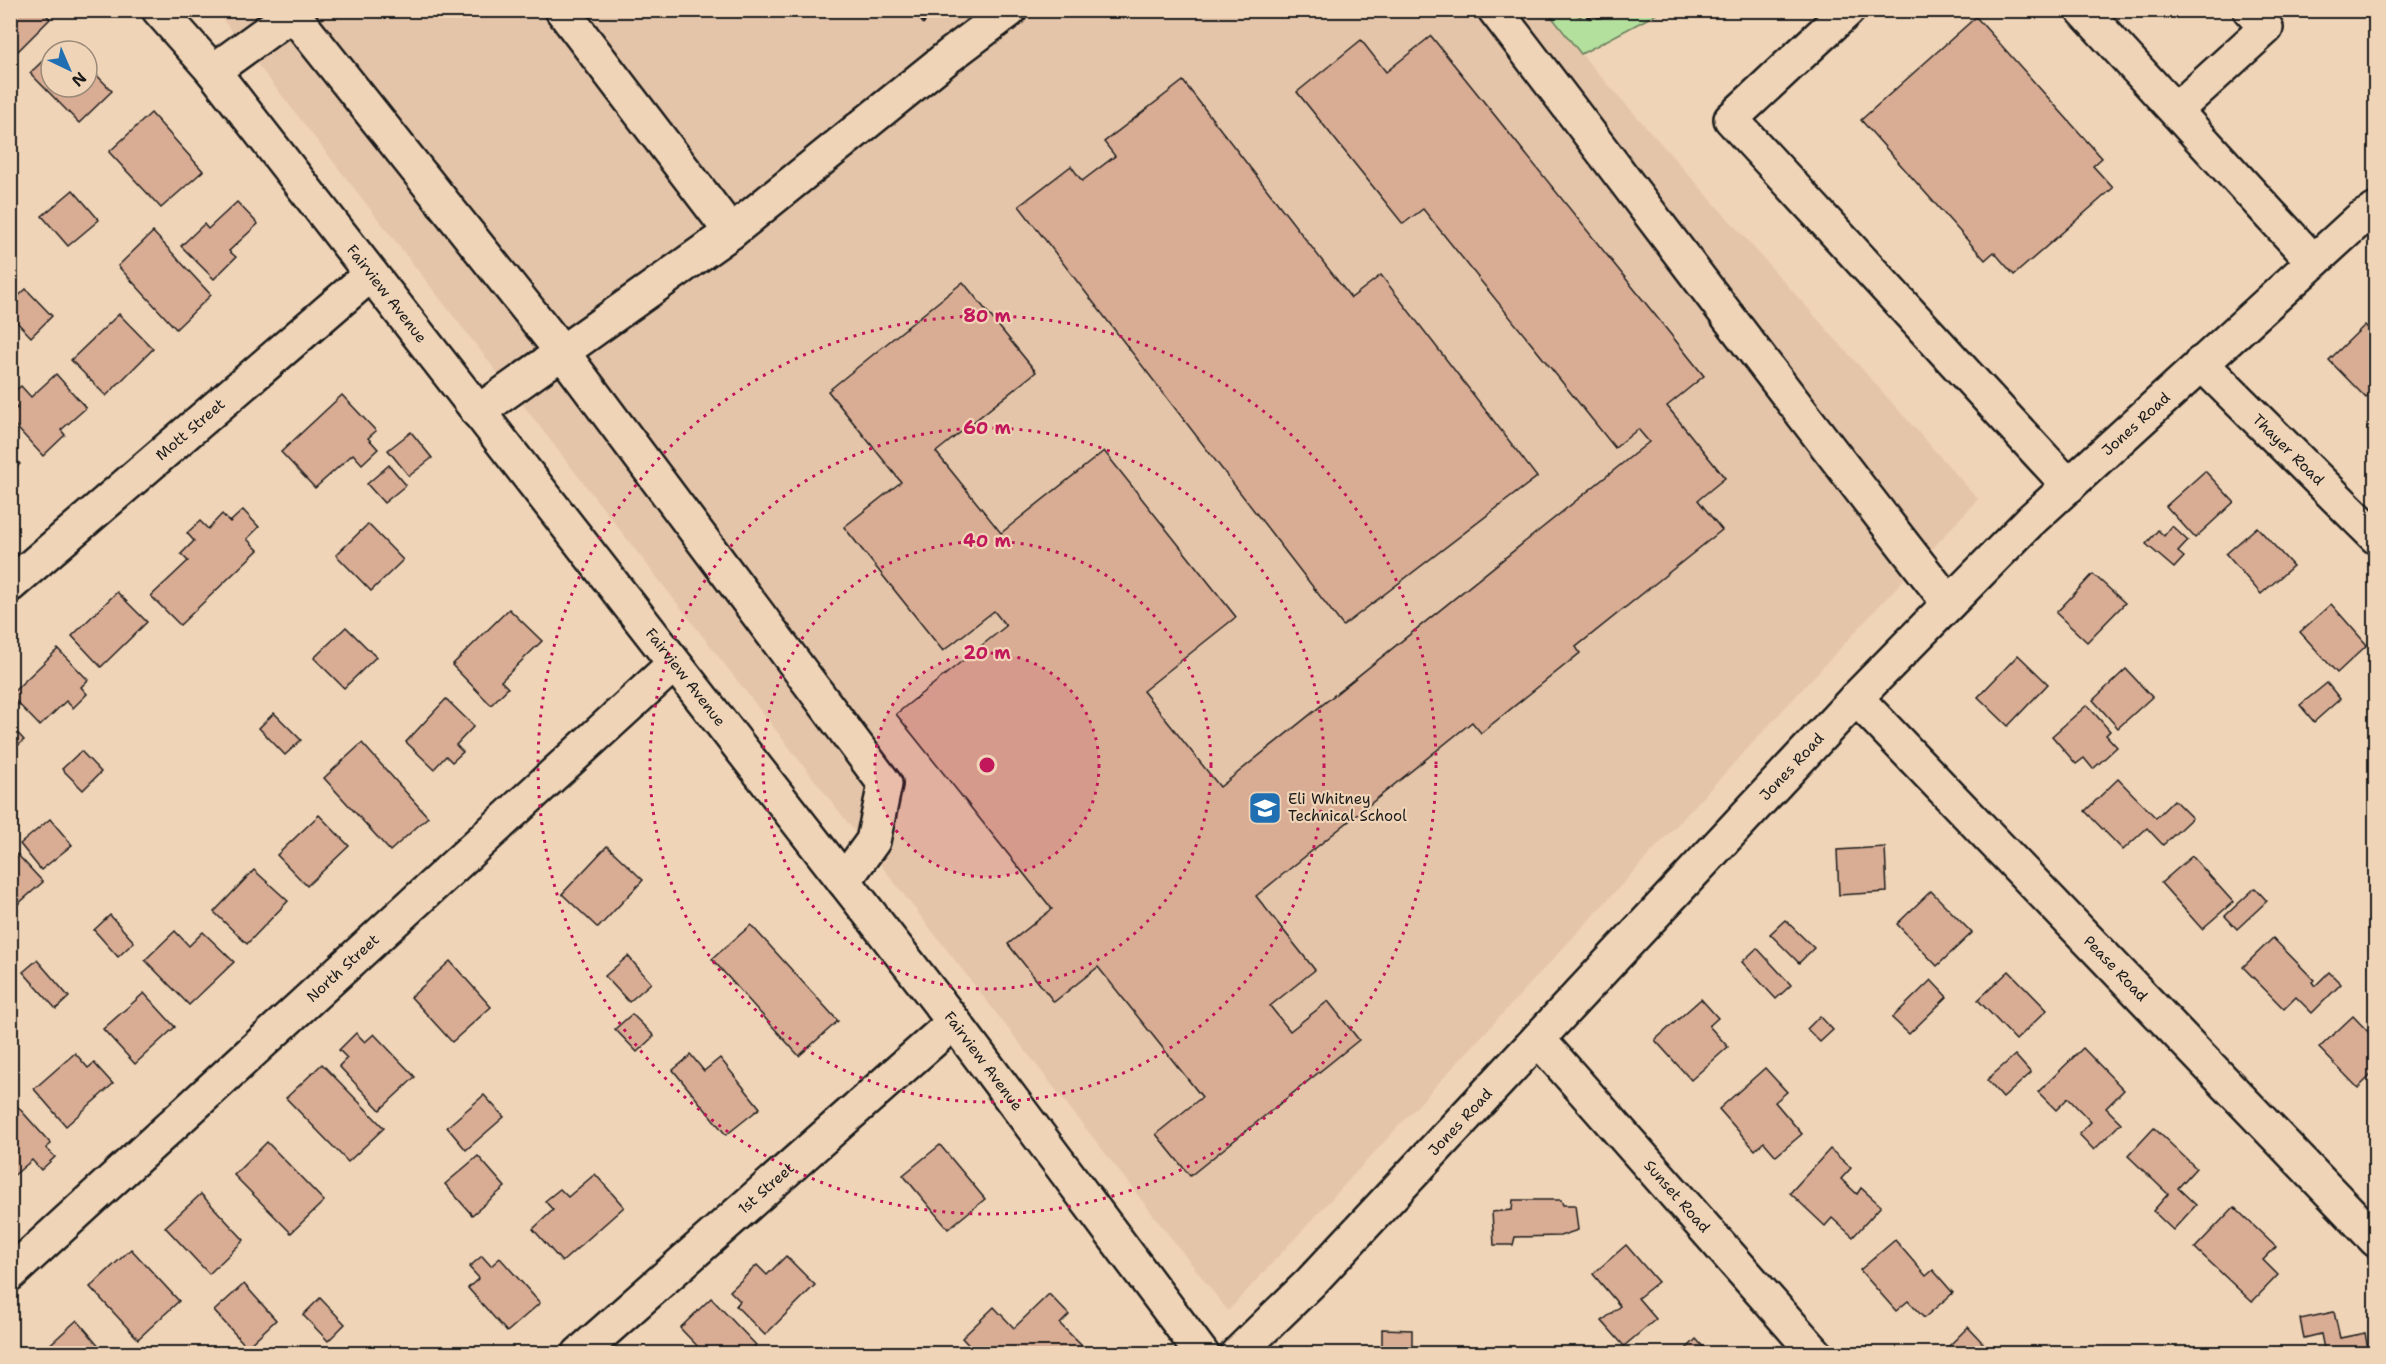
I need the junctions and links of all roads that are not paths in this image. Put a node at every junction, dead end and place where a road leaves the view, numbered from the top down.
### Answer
1 (159, 10) edge
2 (562, 10) edge
3 (1010, 10) edge
4 (1495, 10) edge
5 (1848, 10) edge
6 (2083, 10) edge
7 (2250, 10) edge
8 (295, 12) edge
9 (213, 71) junction
10 (2176, 110) junction
11 (2376, 210) edge
12 (731, 232) junction
13 (2313, 261) junction
14 (371, 274) junction
15 (562, 352) junction
16 (2201, 363) junction
17 (478, 412) junction
18 (2069, 486) junction
19 (2376, 537) edge
20 (10, 585) edge
21 (1949, 603) junction
22 (674, 664) junction
23 (1856, 698) junction
24 (844, 881) junction
25 (954, 1022) junction
26 (1538, 1039) junction
27 (2376, 1240) edge
28 (10, 1274) edge
29 (579, 1353) edge
30 (1202, 1353) edge
31 (1237, 1353) edge
32 (1816, 1353) edge

1 - 9 street, Fairview Avenue
2 - 12 street
3 - 12 street
4 - 21 street
5 - 18 street
6 - 10 street
7 - 10 street
8 - 9 street
8 - 15 street
9 - 14 street, Fairview Avenue
10 - 13 street
11 - 13 street, Jones Road
12 - 15 street
13 - 16 street, Jones Road
14 - 17 street, Fairview Avenue
14 - 20 street, Mott Street
15 - 17 street
15 - 24 street
16 - 18 street, Jones Road
16 - 19 street, Thayer Road
17 - 22 street, Fairview Avenue
18 - 21 street, Jones Road
21 - 23 street, Jones Road
22 - 24 street, Fairview Avenue
22 - 28 street, North Street
23 - 26 street, Jones Road
23 - 27 street, Pease Road
24 - 25 street, Fairview Avenue
25 - 29 street, 1st Street
25 - 30 street, Fairview Avenue
26 - 31 street, Jones Road
26 - 32 street, Sunset Road

